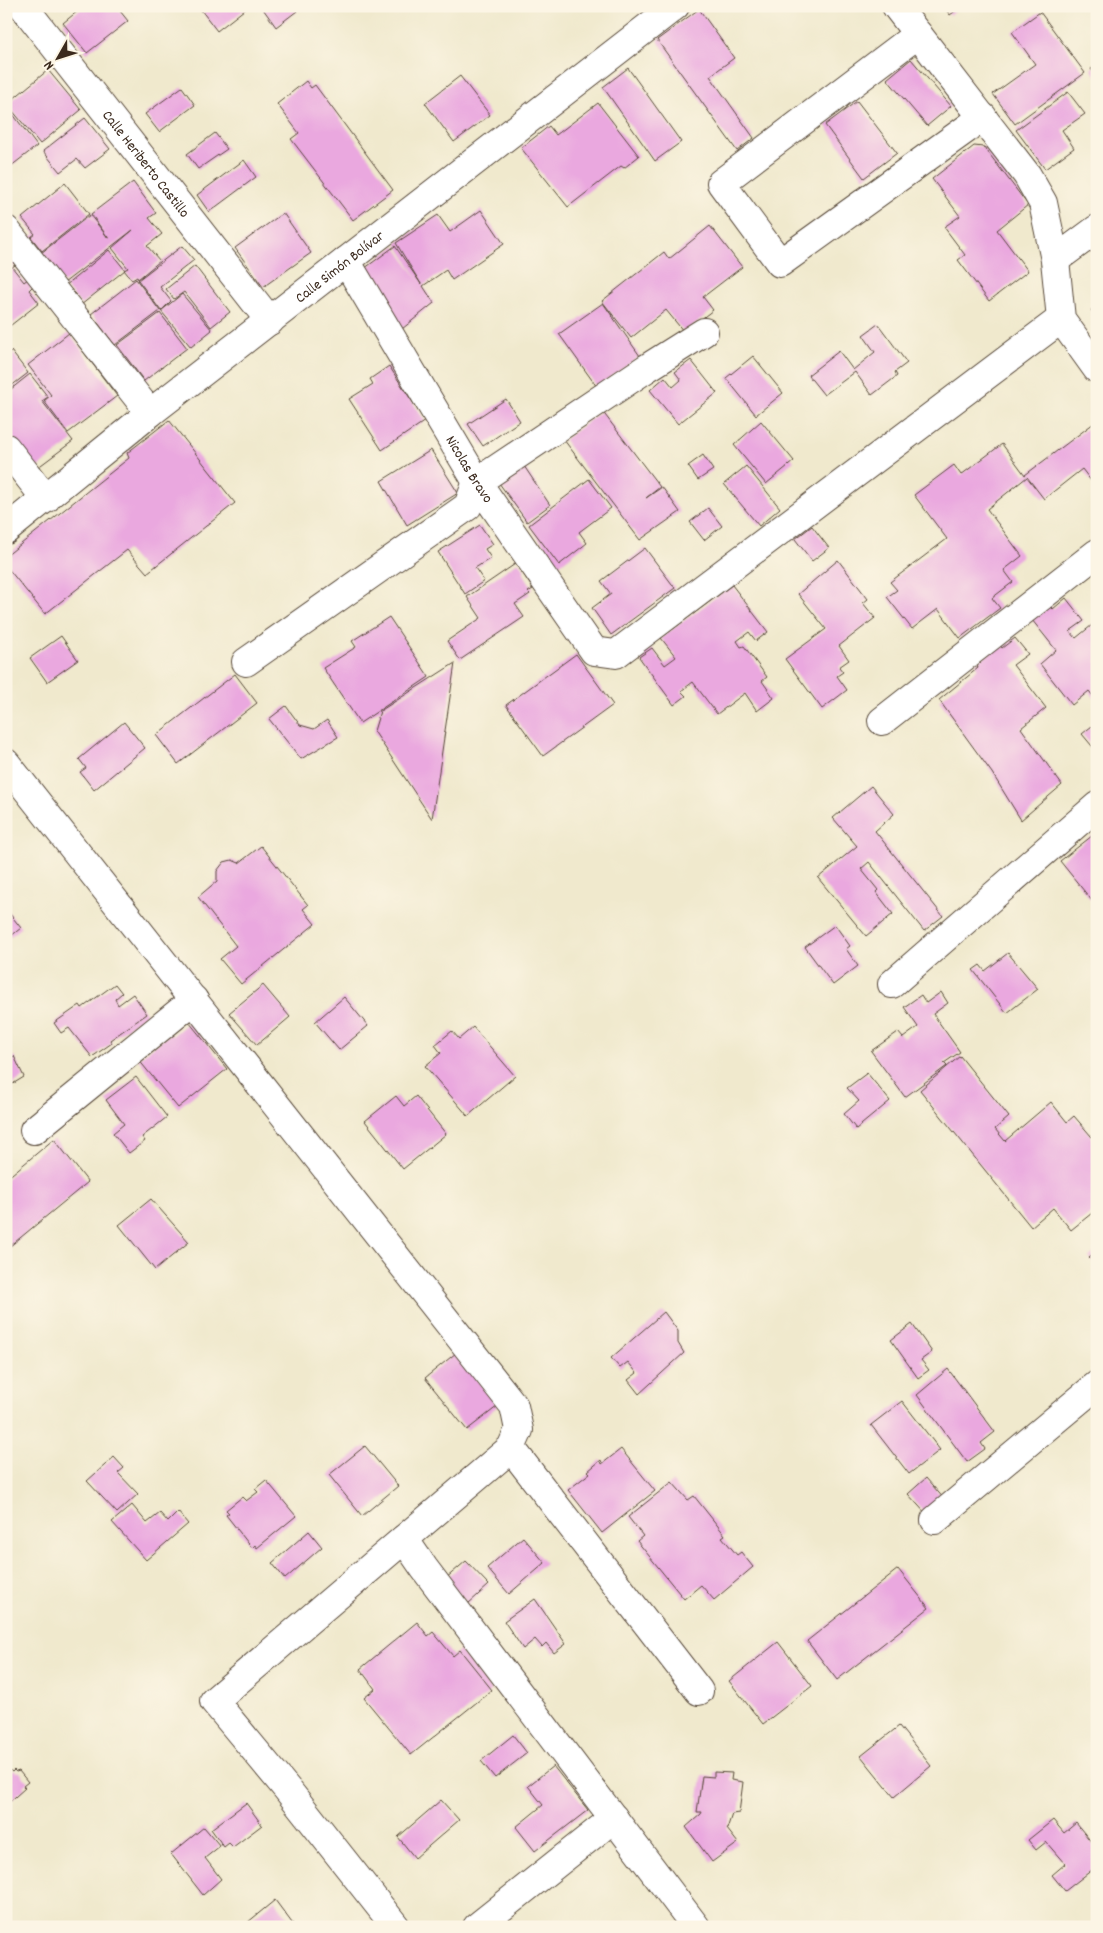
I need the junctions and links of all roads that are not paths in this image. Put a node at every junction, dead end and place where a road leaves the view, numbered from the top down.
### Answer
1 (23, 6) edge
2 (675, 6) edge
3 (896, 6) edge
4 (918, 34) junction
5 (982, 117) junction
6 (1097, 229) edge
7 (6, 230) edge
8 (1055, 260) junction
9 (346, 262) junction
10 (1061, 319) junction
11 (270, 321) junction
12 (704, 332) dead end
13 (1097, 370) edge
14 (150, 413) junction
15 (6, 448) edge
16 (477, 482) junction
17 (46, 499) junction
18 (6, 530) edge
19 (1097, 553) edge
20 (246, 662) dead end
21 (882, 721) dead end
22 (6, 763) edge
23 (1097, 806) edge
24 (892, 984) dead end
25 (194, 1000) junction
26 (34, 1130) dead end
27 (1097, 1385) edge
28 (511, 1448) junction
29 (935, 1520) dead end
30 (404, 1539) junction
31 (699, 1691) dead end
32 (614, 1818) junction
33 (396, 1927) edge
34 (477, 1927) edge
35 (696, 1927) edge

1 - 11 street, Calle Heriberto Castillo
2 - 9 street, Calle Simón Bolívar
3 - 4 street
4 - 5 street
4 - 5 street
5 - 8 street
6 - 8 street
7 - 14 street
8 - 10 street
9 - 11 street, Calle Simón Bolívar
9 - 16 street, Nicolas Bravo
10 - 13 street
10 - 16 street, Nicolas Bravo
11 - 14 street, Calle Simón Bolívar
12 - 16 street
14 - 17 street, Calle Simón Bolívar
15 - 17 street
16 - 20 street
17 - 18 street, Calle Simón Bolívar
19 - 21 street
22 - 25 street
23 - 24 street
25 - 26 street
25 - 28 street
27 - 29 street
28 - 30 street
28 - 31 street
30 - 32 street
30 - 33 street
32 - 34 street
32 - 35 street

